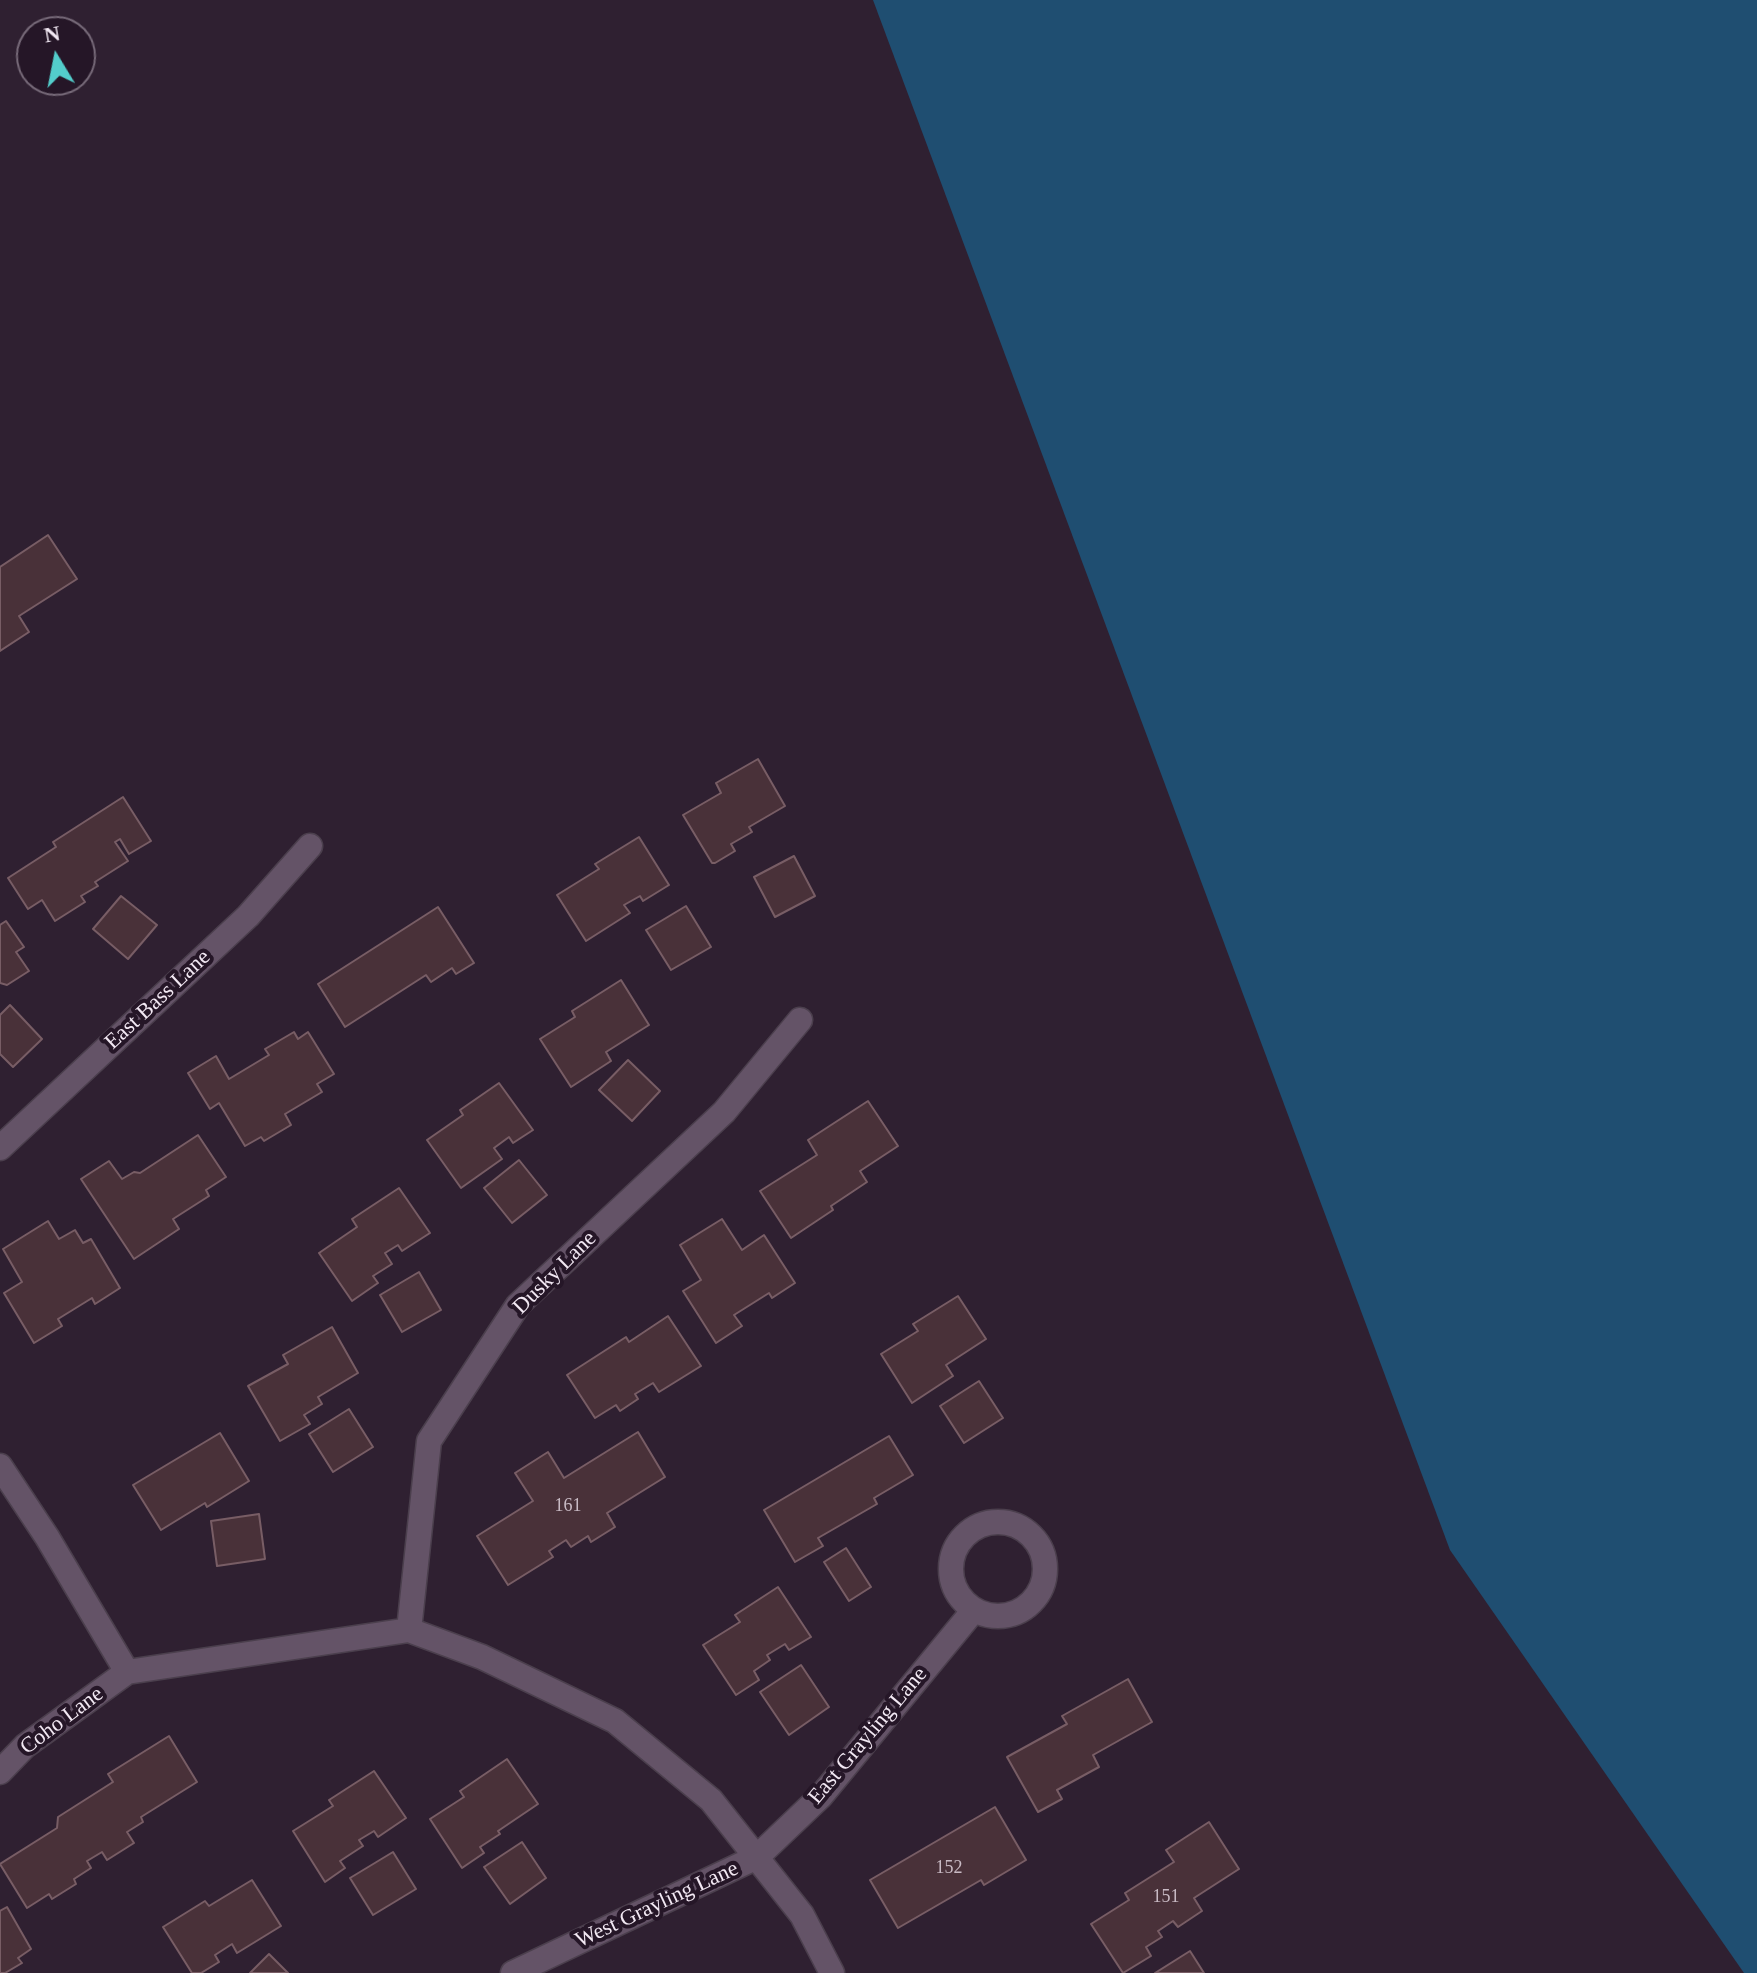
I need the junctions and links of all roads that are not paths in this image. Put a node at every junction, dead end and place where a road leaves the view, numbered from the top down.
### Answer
1 (310, 846) dead end
2 (800, 1020) dead end
3 (0, 1148) edge
4 (0, 1466) edge
5 (974, 1610) dead end
6 (409, 1630) junction
7 (127, 1672) junction
8 (0, 1772) edge
9 (757, 1857) junction
10 (513, 1973) edge
11 (832, 1973) edge

1 - 3 street, East Bass Lane
2 - 6 street, Dusky Lane
4 - 7 street
5 - 9 street, East Grayling Lane
6 - 7 street
6 - 9 street
7 - 8 street, Coho Lane
9 - 10 street, West Grayling Lane
9 - 11 street

